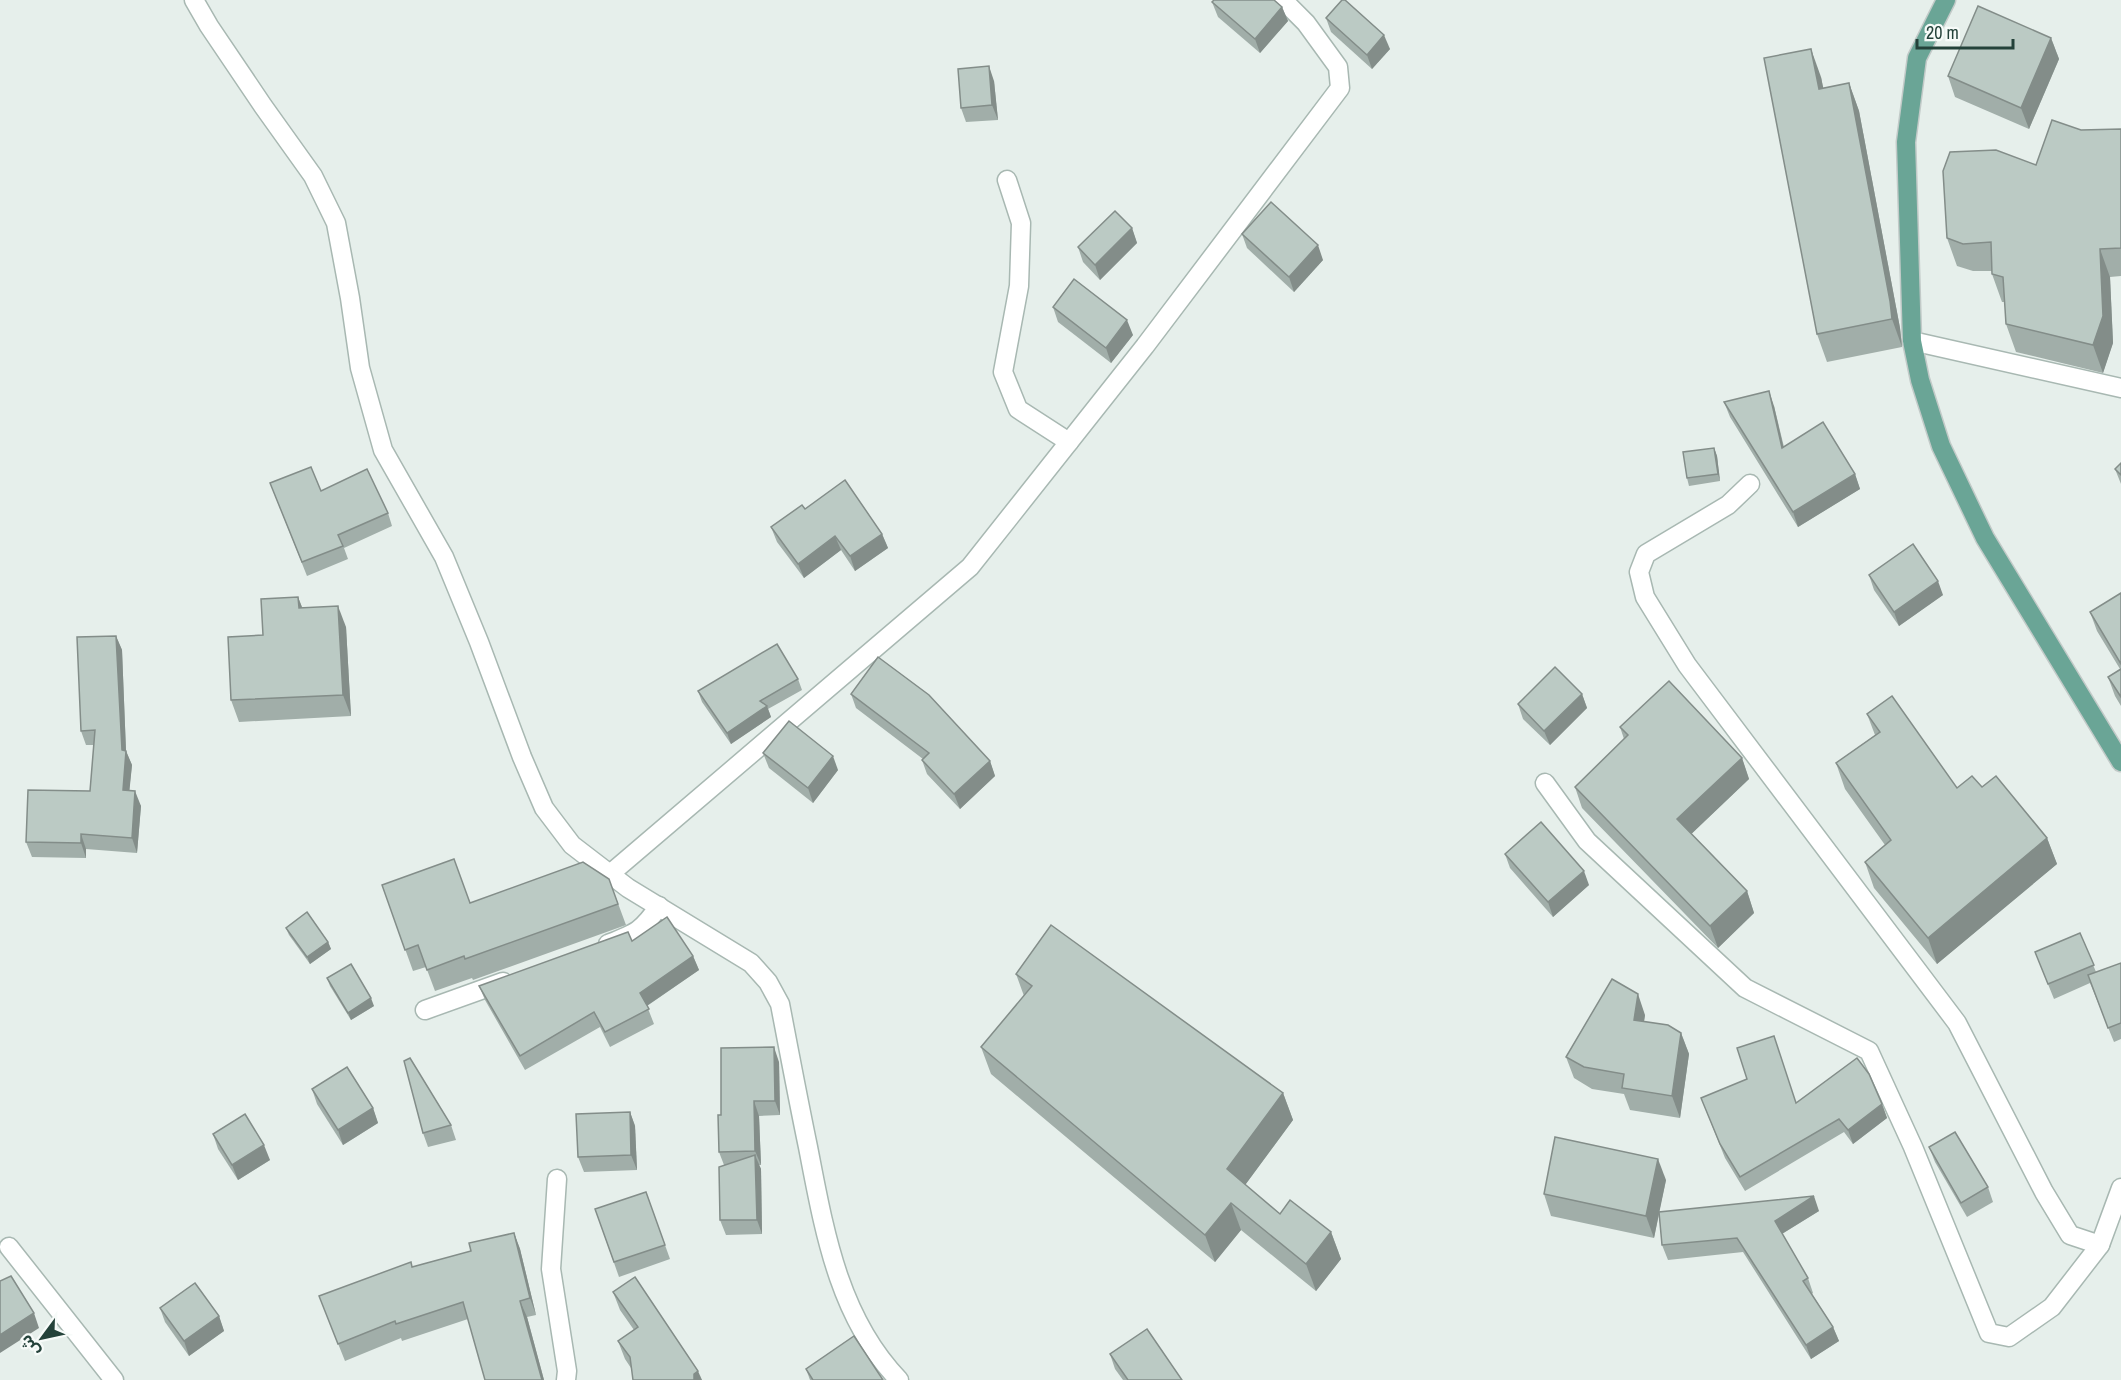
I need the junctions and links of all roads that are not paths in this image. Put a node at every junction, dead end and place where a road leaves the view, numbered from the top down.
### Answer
1 (194, 0) edge
2 (1283, 0) edge
3 (1946, 0) edge
4 (1007, 180) dead end
5 (1912, 341) junction
6 (2121, 388) edge
7 (1069, 442) junction
8 (1750, 484) dead end
9 (2121, 762) edge
10 (1545, 783) dead end
11 (610, 874) junction
12 (659, 906) junction
13 (591, 950) edge
14 (525, 974) edge
15 (425, 1010) dead end
16 (556, 1179) dead end
17 (2121, 1188) edge
18 (2100, 1245) junction
19 (9, 1247) dead end
20 (114, 1380) edge
21 (566, 1380) edge
22 (899, 1380) edge

1 - 11 street
2 - 7 street
3 - 5 main road
4 - 7 street
5 - 6 street
5 - 9 main road
7 - 11 street
8 - 18 street
10 - 18 street
11 - 12 street
12 - 13 street
12 - 22 street
14 - 15 street
16 - 21 street
17 - 18 street
19 - 20 street

